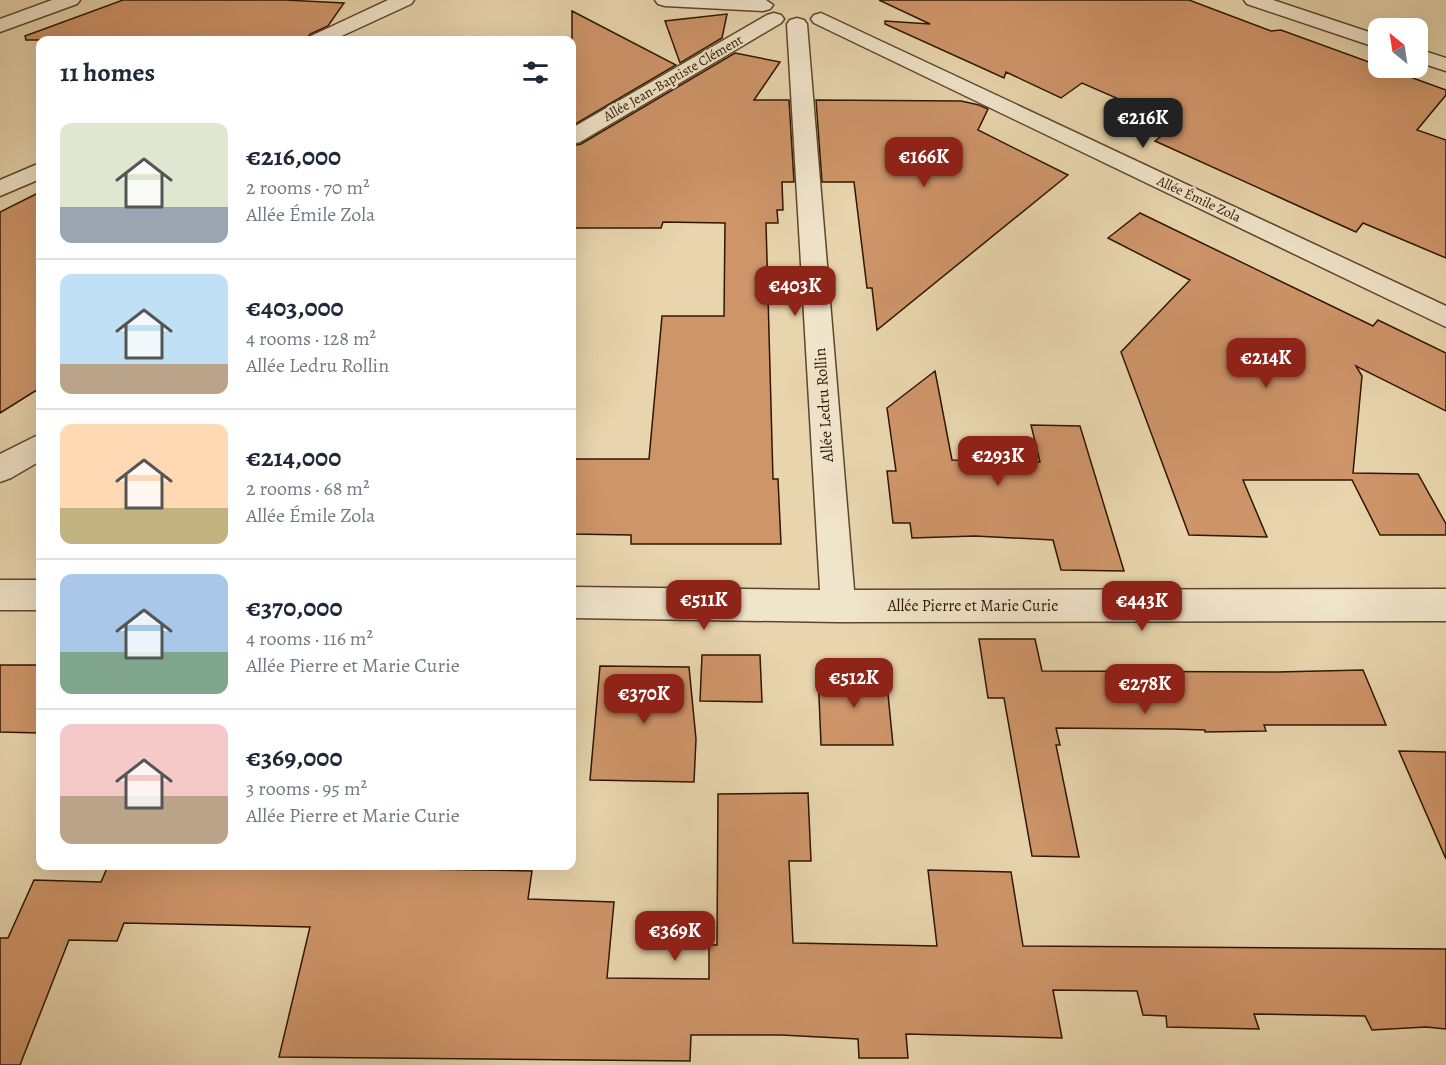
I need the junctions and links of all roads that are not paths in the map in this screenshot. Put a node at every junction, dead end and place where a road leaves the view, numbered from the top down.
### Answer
1 (70, 0) edge
2 (404, 0) edge
3 (665, 0) edge
4 (1254, 0) edge
5 (791, 11) edge
6 (0, 26) edge
7 (327, 36) edge
8 (1368, 39) edge
9 (1428, 59) edge
10 (1446, 65) edge
11 (576, 135) edge
12 (36, 172) edge
13 (0, 189) edge
14 (1446, 316) edge
15 (36, 448) edge
16 (0, 469) edge
17 (0, 595) edge
18 (36, 595) edge
19 (576, 603) edge
20 (1446, 605) edge
21 (838, 606) junction

1 - 6 street
2 - 7 street
3 - 5 street
4 - 8 street
5 - 11 street, Allée Jean-Baptiste Clément
5 - 14 street, Allée Émile Zola
5 - 21 street, Allée Ledru Rollin
9 - 10 street
12 - 13 street
15 - 16 street
17 - 18 street
19 - 21 street, Allée Pierre et Marie Curie
20 - 21 street, Allée Pierre et Marie Curie

